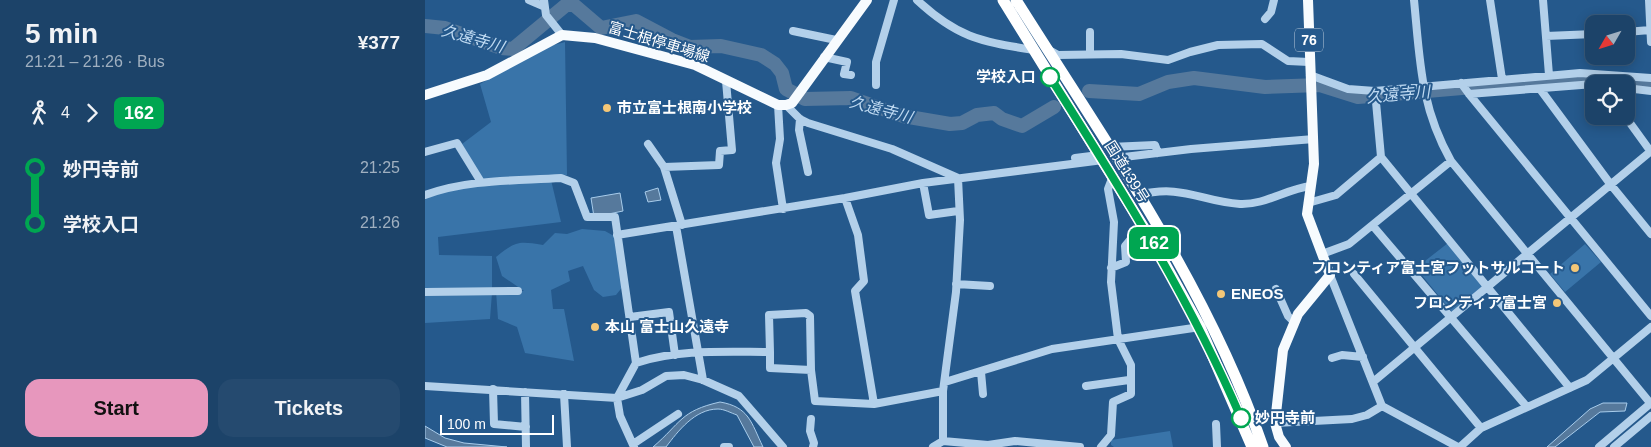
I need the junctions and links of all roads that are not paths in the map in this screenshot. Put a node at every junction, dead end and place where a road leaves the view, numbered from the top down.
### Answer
1 (529, 0) edge
2 (867, 0) edge
3 (894, 0) edge
4 (917, 0) edge
5 (1003, 0) edge
6 (1016, 0) edge
7 (1274, 0) edge
8 (1309, 0) edge
9 (1414, 0) edge
10 (1490, 0) edge
11 (1543, 0) edge
12 (1649, 0) edge
13 (544, 3) edge
14 (1265, 18) dead end
15 (1650, 30) junction
16 (793, 31) dead end
17 (1635, 31) edge
18 (560, 32) junction
19 (1090, 32) dead end
20 (1585, 34) edge
21 (1546, 36) junction
22 (836, 40) junction
23 (1651, 42) edge
24 (1046, 48) junction
25 (1033, 50) junction
26 (1090, 54) junction
27 (823, 57) junction
28 (1309, 62) junction
29 (851, 75) dead end
30 (1549, 75) junction
31 (1588, 75) edge
32 (1651, 78) edge
33 (1502, 79) junction
34 (1635, 79) edge
35 (726, 81) junction
36 (1310, 82) junction
37 (876, 85) dead end
38 (1585, 85) edge
39 (1465, 89) junction
40 (1540, 89) junction
41 (1635, 89) edge
42 (1423, 90) junction
43 (1651, 91) edge
44 (425, 95) edge
45 (1375, 95) junction
46 (785, 104) junction
47 (800, 119) junction
48 (1632, 125) edge
49 (1314, 139) junction
50 (648, 144) dead end
51 (1110, 147) junction
52 (1651, 151) edge
53 (425, 152) edge
54 (1158, 153) junction
55 (1091, 156) dead end
56 (1124, 157) dead end
57 (1381, 157) junction
58 (1103, 160) junction
59 (1451, 160) junction
60 (1047, 166) junction
61 (664, 167) junction
62 (808, 172) dead end
63 (1113, 176) junction
64 (958, 178) junction
65 (481, 182) junction
66 (923, 183) junction
67 (1611, 185) junction
68 (1311, 186) junction
69 (1411, 194) junction
70 (425, 195) edge
71 (1138, 195) junction
72 (845, 198) junction
73 (1308, 203) junction
74 (783, 209) junction
75 (958, 211) junction
76 (1570, 218) junction
77 (679, 226) junction
78 (1373, 226) junction
79 (1651, 234) edge
80 (617, 235) junction
81 (1141, 238) dead end
82 (1322, 254) junction
83 (1528, 254) junction
84 (1111, 268) junction
85 (1354, 274) dead end
86 (1330, 275) junction
87 (956, 284) junction
88 (990, 286) dead end
89 (1488, 287) junction
90 (1276, 289) dead end
91 (517, 291) dead end
92 (425, 292) edge
93 (630, 316) junction
94 (1651, 316) edge
95 (1451, 317) junction
96 (1293, 321) junction
97 (1651, 327) edge
98 (1200, 328) junction
99 (1118, 339) junction
100 (1414, 347) junction
101 (770, 352) junction
102 (675, 354) junction
103 (699, 354) junction
104 (1363, 357) junction
105 (1332, 358) dead end
106 (1614, 358) junction
107 (636, 363) junction
108 (811, 370) junction
109 (981, 372) junction
110 (703, 380) junction
111 (1129, 380) junction
112 (945, 382) junction
113 (1373, 382) junction
114 (425, 386) edge
115 (1086, 386) dead end
116 (1570, 388) junction
117 (493, 389) junction
118 (943, 391) junction
119 (525, 392) junction
120 (564, 394) junction
121 (983, 394) dead end
122 (617, 398) junction
123 (874, 404) junction
124 (1651, 404) edge
125 (1382, 406) junction
126 (1527, 407) junction
127 (678, 414) dead end
128 (1651, 416) edge
129 (811, 419) dead end
130 (1275, 423) junction
131 (1216, 424) dead end
132 (526, 427) junction
133 (1481, 428) junction
134 (943, 441) junction
135 (1020, 444) edge
136 (634, 446) edge
137 (526, 447) edge
138 (567, 447) edge
139 (724, 447) edge
140 (729, 447) edge
141 (783, 447) edge
142 (813, 447) edge
143 (933, 447) edge
144 (1081, 447) edge
145 (1101, 447) edge
146 (1217, 447) edge
147 (1252, 447) edge
148 (1263, 447) edge
149 (1286, 447) edge
150 (1459, 447) edge
151 (1599, 447) edge
152 (1614, 447) edge

1 - 13 street
2 - 22 main road
3 - 37 street
4 - 25 street
5 - 25 highway, 国道139号
6 - 24 highway, 国道139号
7 - 14 street
8 - 28 main road, 76
9 - 42 street
10 - 33 street
11 - 21 street
12 - 15 street
13 - 18 street
15 - 17 street
15 - 23 street
16 - 22 street
18 - 35 main road, 富士根停車場線
18 - 44 main road
19 - 26 street
20 - 21 street
21 - 30 street
22 - 27 main road
24 - 26 street
24 - 51 highway, 国道139号
25 - 58 highway, 国道139号
26 - 28 street
27 - 29 street
27 - 46 main road
28 - 36 main road, 76
30 - 31 street
30 - 33 street
32 - 34 street
33 - 39 street
35 - 46 main road, 富士根停車場線
35 - 61 street
36 - 45 street
36 - 49 main road, 76
38 - 40 street
39 - 40 street
39 - 42 street
39 - 76 street
40 - 67 street
41 - 43 street
42 - 45 street
42 - 59 street
45 - 57 street
46 - 47 street
46 - 74 street
47 - 62 street
47 - 64 street
48 - 52 street
49 - 54 street
49 - 68 main road, 76
50 - 61 street
51 - 54 street
51 - 71 highway, 国道139号
52 - 67 street
53 - 65 street
54 - 56 street
55 - 60 street
57 - 69 street
57 - 73 street
58 - 60 street
58 - 63 highway, 国道139号
59 - 69 street
59 - 83 street
60 - 64 street
61 - 77 street
63 - 84 street
63 - 98 highway, 国道139号
64 - 66 street
64 - 75 street
65 - 70 street
65 - 80 street
66 - 72 street
66 - 75 street
67 - 76 street
67 - 79 street
68 - 71 street
68 - 73 main road, 76
69 - 78 street
69 - 89 street
71 - 148 highway, 国道139号
72 - 74 street
72 - 123 street
73 - 82 main road, 76
74 - 77 street
75 - 87 street
76 - 83 street
76 - 94 street
77 - 80 street
77 - 103 street
78 - 82 street
78 - 95 street
80 - 93 street
81 - 84 street
82 - 86 main road, 76
83 - 89 street
83 - 106 street
84 - 99 street
85 - 100 street
86 - 96 main road
86 - 104 street
87 - 88 street
87 - 112 street
89 - 95 street
89 - 116 street
90 - 96 street
91 - 92 street
93 - 102 street
93 - 107 street
95 - 100 street
95 - 126 street
96 - 130 main road
97 - 106 street
98 - 99 street
98 - 147 highway, 国道139号
99 - 109 street
99 - 111 street
100 - 113 street
100 - 133 street
101 - 103 street
101 - 108 street
101 - 108 street
102 - 103 street
102 - 107 street
103 - 110 street
104 - 105 street
104 - 113 street
106 - 116 street
106 - 124 street
107 - 122 street
108 - 123 street
109 - 112 street
109 - 121 street
110 - 122 street
110 - 141 street
111 - 115 street
111 - 145 street
112 - 118 street
113 - 125 street
114 - 117 street
116 - 126 street
117 - 119 street
117 - 132 street
118 - 123 street
118 - 134 street
119 - 120 street
119 - 132 street
120 - 122 street
120 - 138 street
122 - 136 street
124 - 151 street
125 - 130 street
125 - 150 street
126 - 133 street
127 - 136 street
128 - 152 street
129 - 142 street
130 - 149 main road
131 - 146 street
132 - 137 street
133 - 150 street
134 - 135 street
134 - 143 street
135 - 144 street
139 - 140 street

